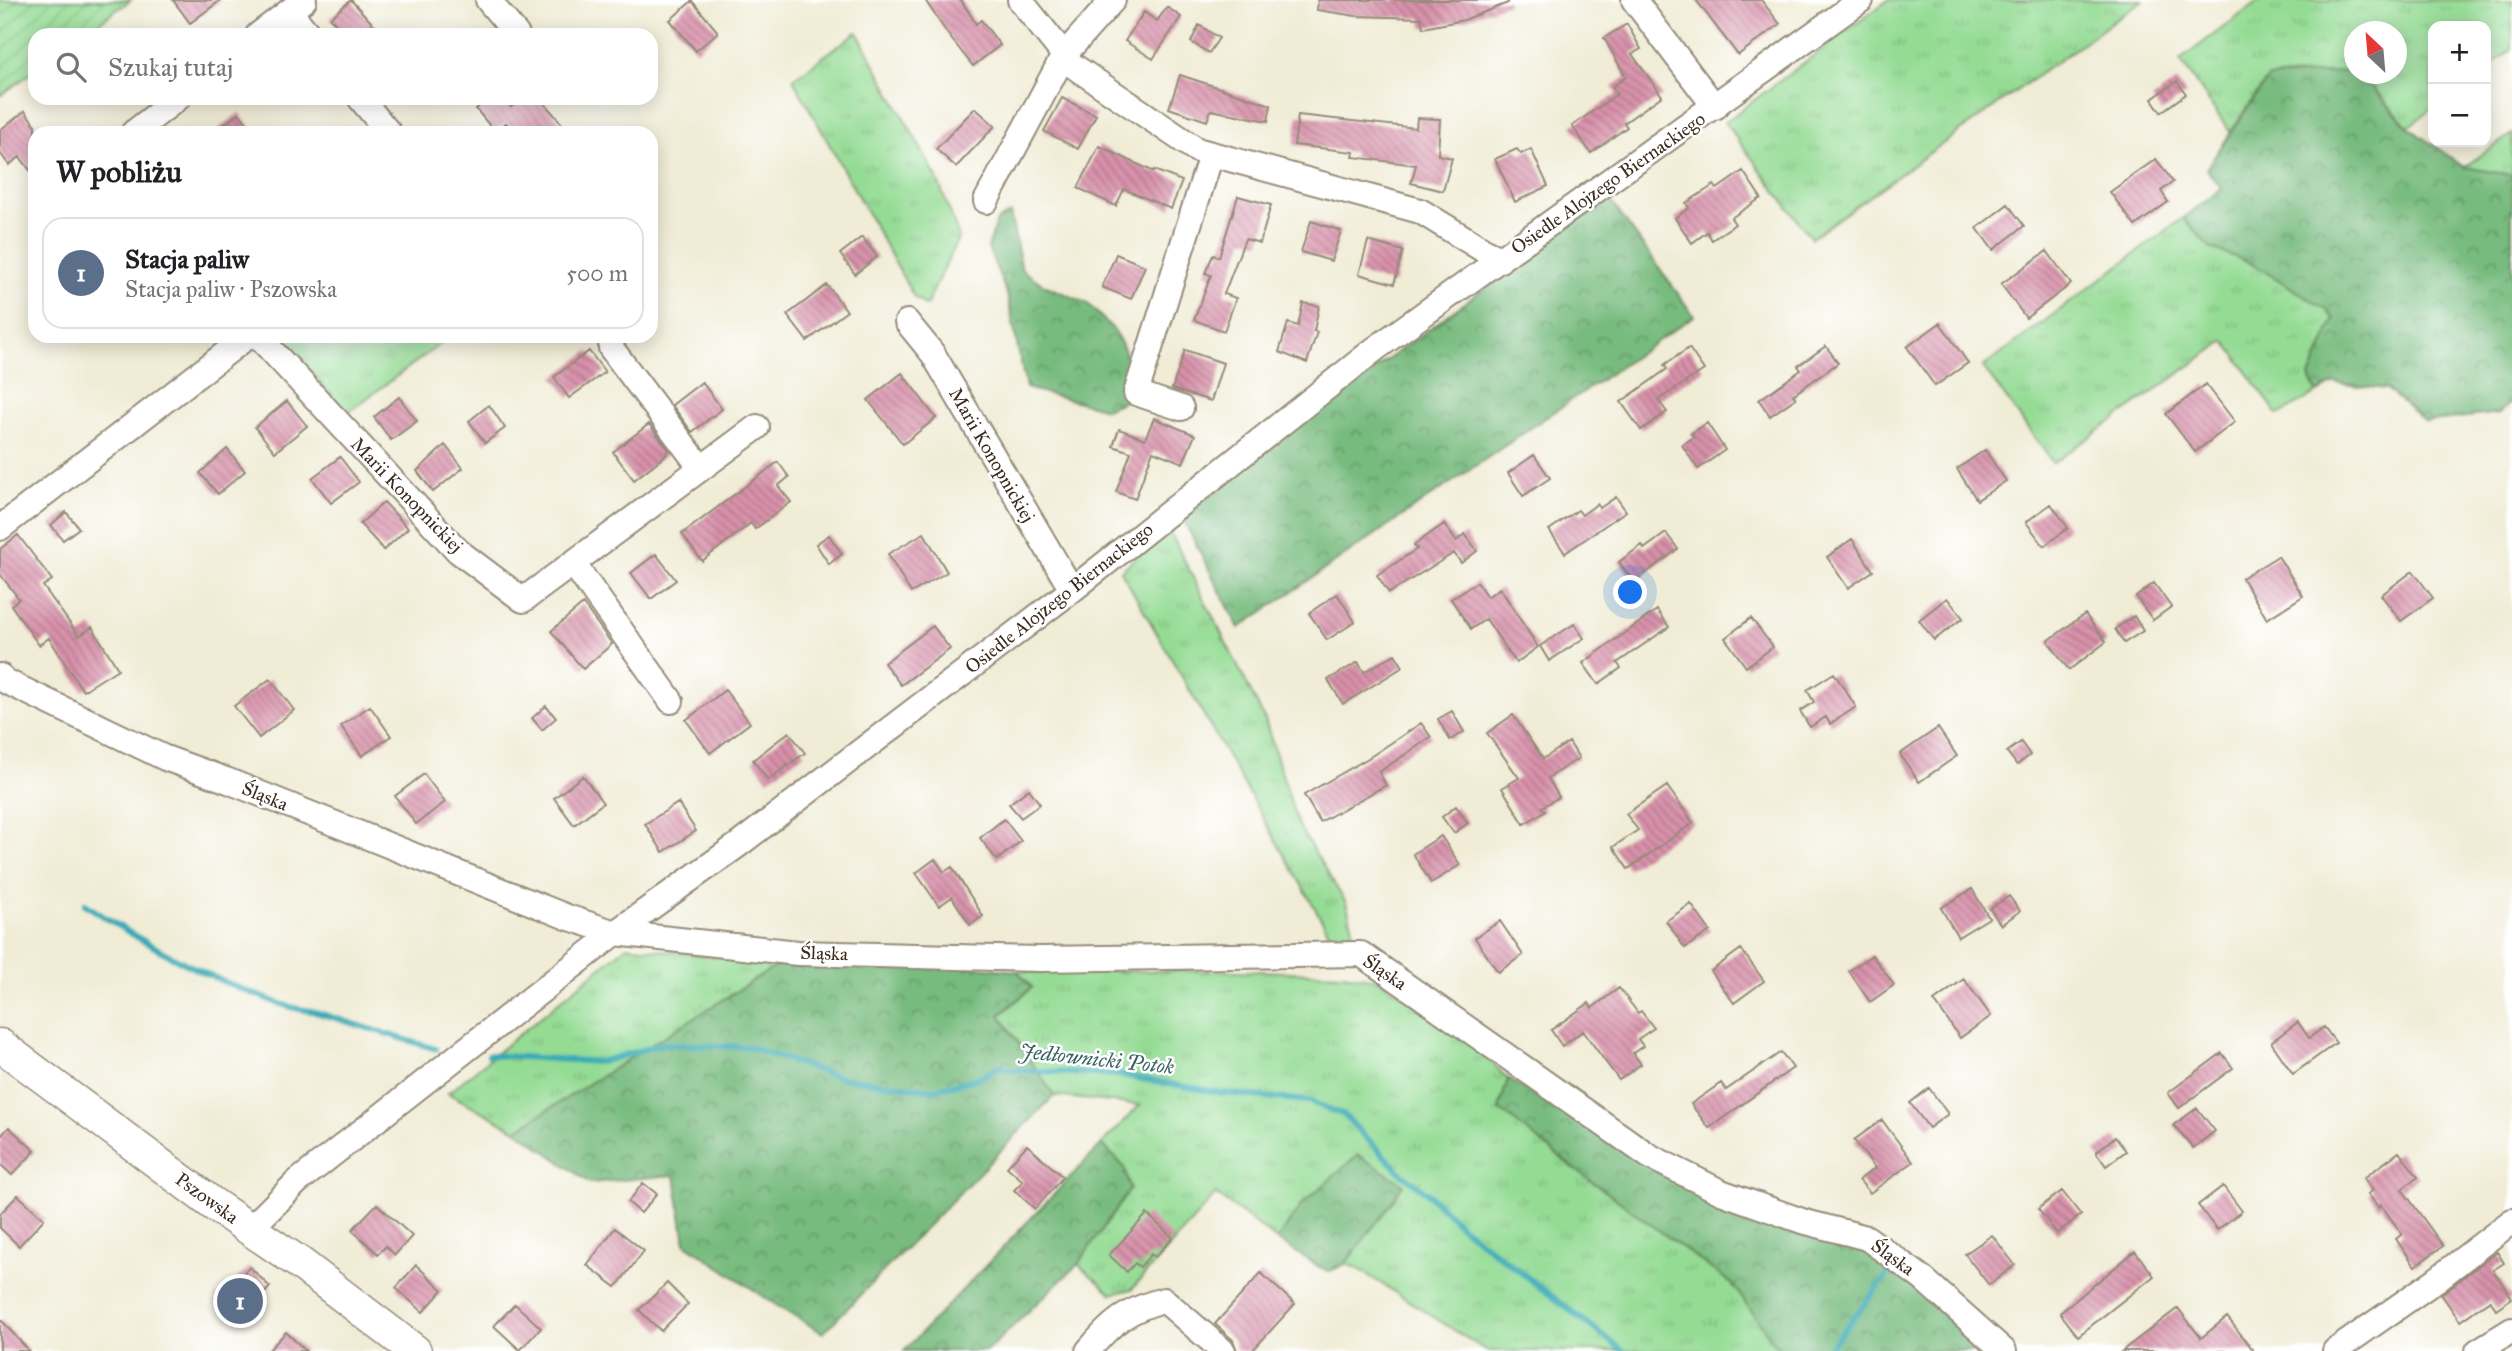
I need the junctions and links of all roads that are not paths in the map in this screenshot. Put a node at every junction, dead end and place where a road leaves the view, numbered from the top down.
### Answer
1 (488, 0) edge
2 (1020, 0) edge
3 (1112, 0) edge
4 (1634, 0) edge
5 (1861, 0) edge
6 (297, 5) edge
7 (267, 28) edge
8 (306, 28) edge
9 (511, 28) edge
10 (1064, 54) junction
11 (169, 105) edge
12 (366, 105) edge
13 (1715, 107) junction
14 (142, 126) edge
15 (382, 126) edge
16 (1211, 155) junction
17 (986, 201) dead end
18 (1500, 260) junction
19 (907, 323) dead end
20 (238, 343) edge
21 (265, 343) edge
22 (611, 348) dead end
23 (1181, 408) dead end
24 (757, 427) dead end
25 (701, 468) junction
26 (0, 528) edge
27 (573, 563) junction
28 (1072, 590) junction
29 (0, 676) edge
30 (671, 701) dead end
31 (615, 933) junction
32 (0, 1045) edge
33 (2512, 1221) edge
34 (250, 1229) junction
35 (2512, 1330) edge
36 (1210, 1347) edge
37 (415, 1351) edge
38 (1088, 1351) edge
39 (2004, 1351) edge
40 (2335, 1351) edge
41 (2478, 1351) edge

1 - 9 street
2 - 10 street, Osiedle Alojzego Biernackiego
3 - 10 street
4 - 13 street, Osiedle Alojzego Biernackiego
5 - 13 street, Osiedle Alojzego Biernackiego
6 - 7 street
6 - 8 street
10 - 16 street, Osiedle Alojzego Biernackiego
10 - 17 street
11 - 14 street
12 - 15 street
13 - 18 street, Osiedle Alojzego Biernackiego
16 - 18 street, Osiedle Alojzego Biernackiego
16 - 23 street
18 - 28 street, Osiedle Alojzego Biernackiego
19 - 28 street, Marii Konopnickiej
20 - 26 street
21 - 27 street, Marii Konopnickiej
22 - 25 street
24 - 25 street, Marii Konopnickiej
25 - 27 street, Marii Konopnickiej
27 - 30 street
28 - 31 street, Osiedle Alojzego Biernackiego
29 - 31 street, Śląska
31 - 34 street
31 - 39 street, Śląska
32 - 34 main road, Pszowska
33 - 40 street
34 - 37 main road, Pszowska
35 - 41 street
36 - 38 street

